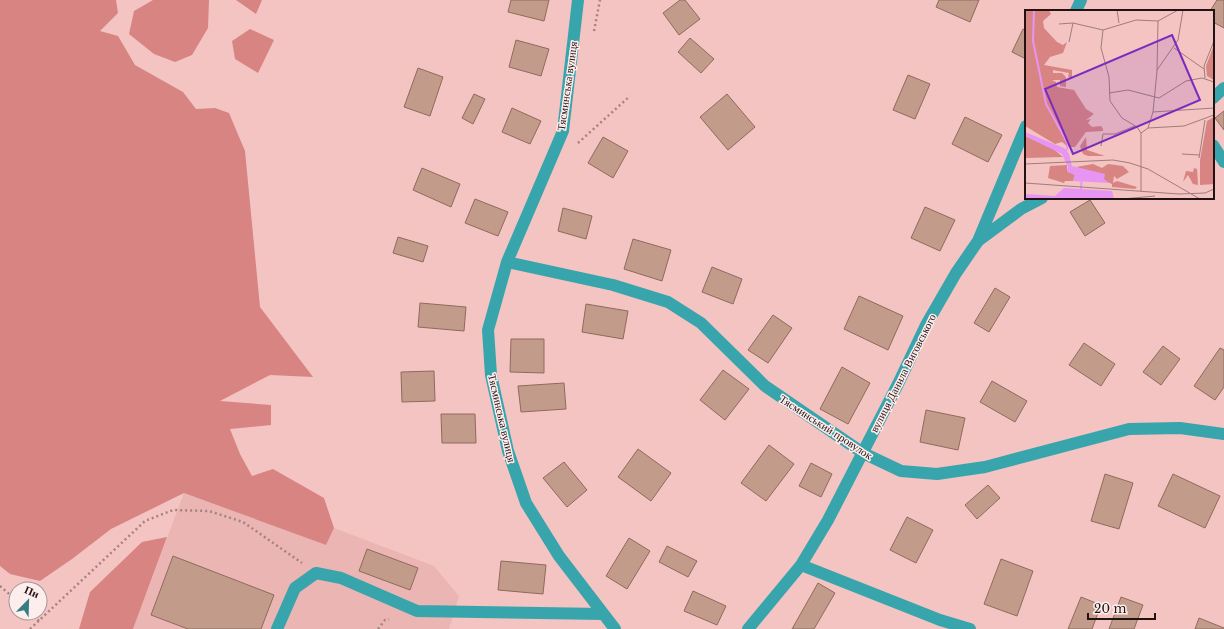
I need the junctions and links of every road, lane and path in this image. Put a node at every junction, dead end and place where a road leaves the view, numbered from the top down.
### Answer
1 (578, 0) edge
2 (1081, 0) edge
3 (1076, 10) edge
4 (1224, 88) edge
5 (630, 96) dead end
6 (1214, 97) edge
7 (1025, 128) edge
8 (574, 147) dead end
9 (1214, 147) edge
10 (1224, 162) edge
11 (1040, 199) edge
12 (978, 241) junction
13 (507, 262) junction
14 (1224, 434) edge
15 (863, 453) junction
16 (801, 565) junction
17 (316, 573) junction
18 (0, 586) edge
19 (8, 593) edge
20 (48, 613) edge
21 (604, 614) junction
22 (39, 621) edge
23 (30, 629) edge
24 (277, 629) edge
25 (615, 629) edge
26 (748, 629) edge
27 (970, 629) edge

1 - 13 street, Тясминська вулиця
2 - 3 street
4 - 6 street
5 - 8 path
7 - 12 street, вулиця Данила Виговського
9 - 10 street
11 - 12 street
12 - 15 street, вулиця Данила Виговського
13 - 15 street, Тясминський провулок
13 - 21 street, Тясминська вулиця
14 - 15 street, Тясминський провулок
15 - 16 street, вулиця Данила Виговського
16 - 26 street, вулиця Данила Виговського
16 - 27 street
17 - 20 path
17 - 21 street
17 - 24 street
18 - 19 path
21 - 25 street, Тясминська вулиця
22 - 23 path

